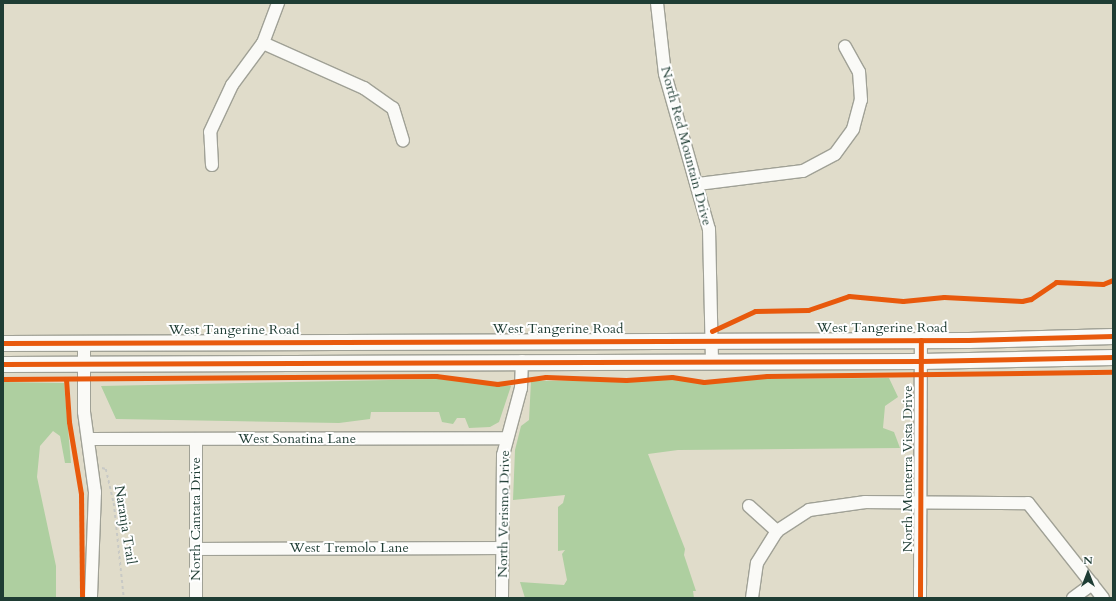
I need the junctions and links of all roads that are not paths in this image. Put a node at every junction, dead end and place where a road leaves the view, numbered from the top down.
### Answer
1 (278, 3) edge
2 (657, 3) edge
3 (263, 43) junction
4 (845, 47) dead end
5 (403, 140) dead end
6 (212, 165) dead end
7 (698, 184) junction
8 (1113, 336) edge
9 (920, 340) junction
10 (712, 341) junction
11 (84, 342) junction
12 (3, 343) edge
13 (1113, 357) edge
14 (522, 361) junction
15 (712, 361) junction
16 (921, 361) junction
17 (83, 363) junction
18 (3, 364) edge
19 (506, 438) junction
20 (88, 439) junction
21 (196, 439) junction
22 (920, 502) junction
23 (749, 506) dead end
24 (777, 531) junction
25 (502, 548) junction
26 (196, 549) junction
27 (1092, 584) junction
28 (91, 598) edge
29 (196, 598) edge
30 (502, 598) edge
31 (752, 598) edge
32 (920, 598) edge
33 (1073, 598) edge
34 (1103, 598) edge

1 - 3 street
2 - 7 street, North Red Mountain Drive
3 - 5 street
3 - 6 street
4 - 7 street
7 - 10 street, North Red Mountain Drive
8 - 9 main road, West Tangerine Road
9 - 10 main road, West Tangerine Road
9 - 16 street, North Monterra Vista Drive
10 - 11 main road, West Tangerine Road
10 - 15 street, North Red Mountain Drive
11 - 12 main road, West Tangerine Road
11 - 17 street
13 - 16 main road
14 - 15 main road
14 - 17 main road
14 - 19 street, North Verismo Drive
15 - 16 main road
16 - 22 street, North Monterra Vista Drive
17 - 18 main road
17 - 20 street
19 - 21 street, West Sonatina Lane
19 - 25 street, North Verismo Drive
20 - 21 street, West Sonatina Lane
20 - 28 street
21 - 26 street, North Cantata Drive
22 - 24 street
22 - 27 street
22 - 32 street, North Monterra Vista Drive
23 - 24 street
24 - 31 street
25 - 26 street, West Tremolo Lane
25 - 30 street, North Verismo Drive
26 - 29 street, North Cantata Drive
27 - 33 street
27 - 34 street

